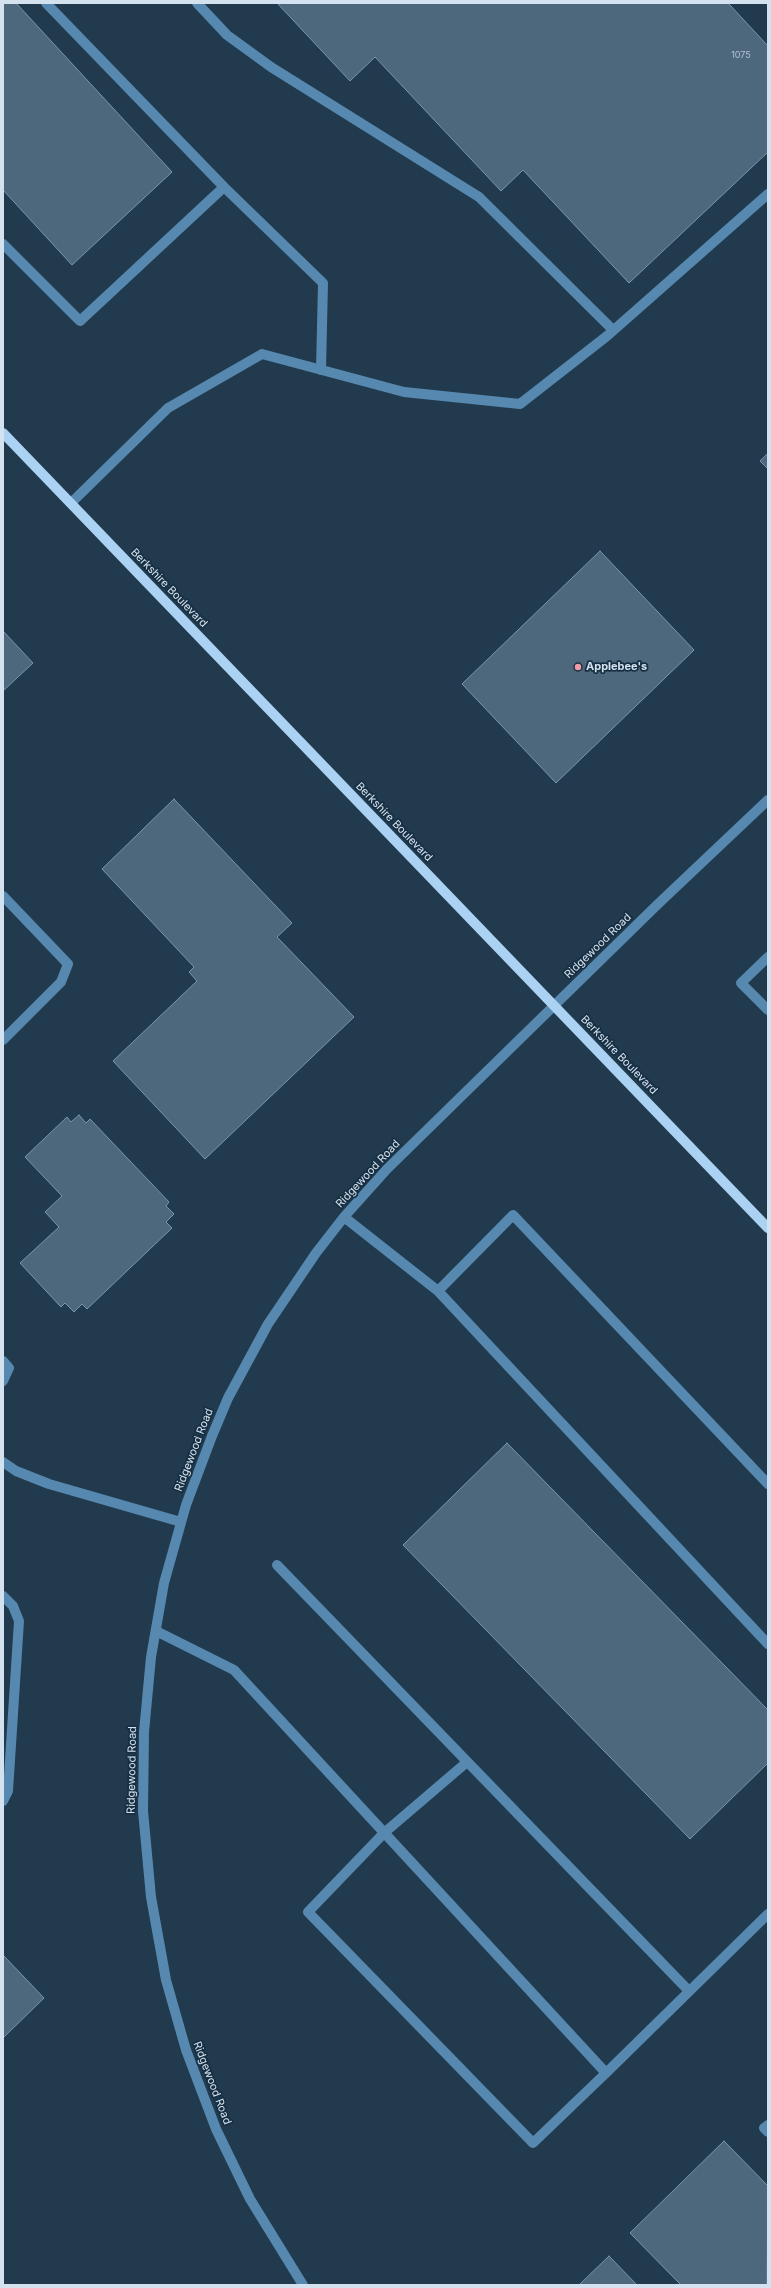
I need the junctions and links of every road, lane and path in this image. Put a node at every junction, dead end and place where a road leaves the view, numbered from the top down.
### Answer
1 (46, 3) edge
2 (197, 3) edge
3 (224, 186) junction
4 (768, 194) edge
5 (3, 244) edge
6 (613, 330) junction
7 (321, 370) junction
8 (3, 433) edge
9 (71, 503) junction
10 (768, 800) edge
11 (3, 896) edge
12 (768, 957) edge
13 (554, 1006) junction
14 (768, 1010) edge
15 (5, 1034) edge
16 (344, 1217) junction
17 (768, 1228) edge
18 (438, 1291) junction
19 (3, 1361) edge
20 (3, 1381) edge
21 (3, 1462) edge
22 (768, 1484) edge
23 (181, 1522) junction
24 (277, 1565) dead end
25 (3, 1596) edge
26 (156, 1631) junction
27 (768, 1644) edge
28 (6, 1750) edge
29 (467, 1762) junction
30 (3, 1801) edge
31 (384, 1833) junction
32 (768, 1914) edge
33 (689, 1991) junction
34 (606, 2073) junction
35 (768, 2125) edge
36 (768, 2132) edge
37 (304, 2285) edge

1 - 3 street
2 - 6 street
3 - 5 street
3 - 7 street
4 - 6 street
6 - 7 street
7 - 9 street
8 - 9 main road, Berkshire Boulevard
9 - 13 main road, Berkshire Boulevard
10 - 13 street, Ridgewood Road
11 - 15 street
12 - 14 street
13 - 16 street, Ridgewood Road
13 - 17 main road, Berkshire Boulevard
16 - 18 street
16 - 23 street, Ridgewood Road
18 - 22 street
18 - 27 street
19 - 20 street
21 - 23 street
23 - 26 street, Ridgewood Road
24 - 29 street
25 - 28 street
26 - 31 street
26 - 37 street, Ridgewood Road
28 - 30 street
29 - 31 street
29 - 33 street
31 - 34 street
31 - 34 street
32 - 33 street
33 - 34 street
35 - 36 street

